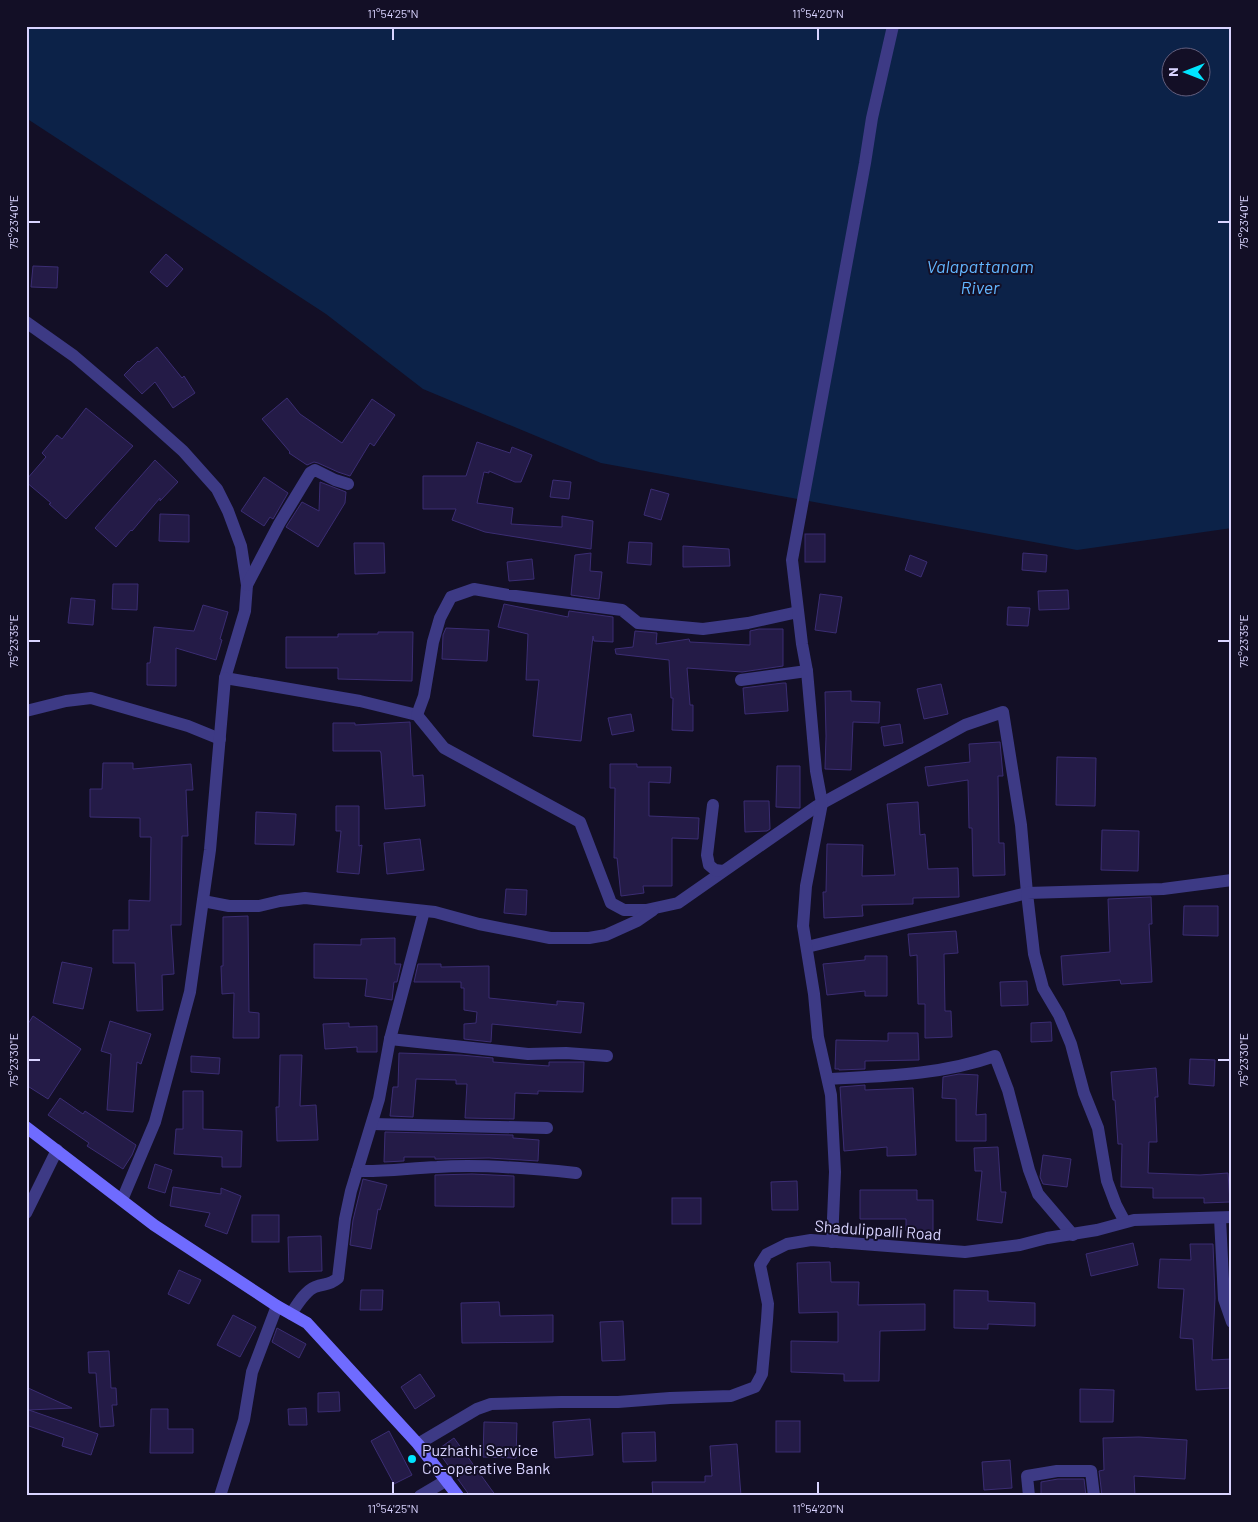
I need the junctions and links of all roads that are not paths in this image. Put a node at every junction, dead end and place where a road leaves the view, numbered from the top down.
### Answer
1 (893, 26) edge
2 (26, 322) edge
3 (348, 484) dead end
4 (247, 585) junction
5 (798, 612) junction
6 (807, 671) junction
7 (225, 678) junction
8 (741, 680) dead end
9 (26, 711) edge
10 (417, 716) junction
11 (220, 739) junction
12 (822, 803) junction
13 (713, 805) dead end
14 (723, 872) junction
15 (1232, 880) edge
16 (1027, 893) junction
17 (203, 901) junction
18 (657, 907) junction
19 (424, 911) junction
20 (807, 947) junction
21 (390, 1039) junction
22 (607, 1056) dead end
23 (828, 1079) junction
24 (372, 1124) junction
25 (26, 1127) edge
26 (547, 1128) dead end
27 (57, 1150) junction
28 (357, 1171) junction
29 (576, 1173) dead end
30 (122, 1200) junction
31 (26, 1213) edge
32 (1226, 1218) edge
33 (1125, 1222) junction
34 (1072, 1235) junction
35 (832, 1242) junction
36 (277, 1306) junction
37 (291, 1314) junction
38 (1232, 1322) edge
39 (418, 1444) junction
40 (448, 1480) junction
41 (220, 1496) edge
42 (420, 1496) edge
43 (458, 1496) edge
44 (1029, 1496) edge
45 (1094, 1496) edge

1 - 5 street
2 - 4 street
3 - 4 street
4 - 7 street
5 - 6 street
5 - 10 street
6 - 8 street
6 - 12 street
7 - 10 street
7 - 11 street
9 - 11 street
10 - 18 street
11 - 17 street
12 - 14 street
12 - 16 street
12 - 20 street
13 - 14 street
14 - 18 street
15 - 16 street
16 - 20 street
16 - 33 street
17 - 19 street
17 - 30 street
18 - 19 street
19 - 21 street
20 - 23 street
21 - 22 street
21 - 24 street
23 - 34 street
23 - 35 street
24 - 26 street
24 - 28 street
25 - 27 main road
27 - 30 main road
27 - 31 street
28 - 29 street
28 - 37 street
30 - 36 main road
32 - 33 street, Shadulippalli Road
32 - 38 street
33 - 34 street, Shadulippalli Road
34 - 35 street, Shadulippalli Road
35 - 39 street, Shadulippalli Road
36 - 37 main road
36 - 41 street
37 - 39 main road
39 - 40 main road
40 - 42 street
40 - 43 main road
44 - 45 street

